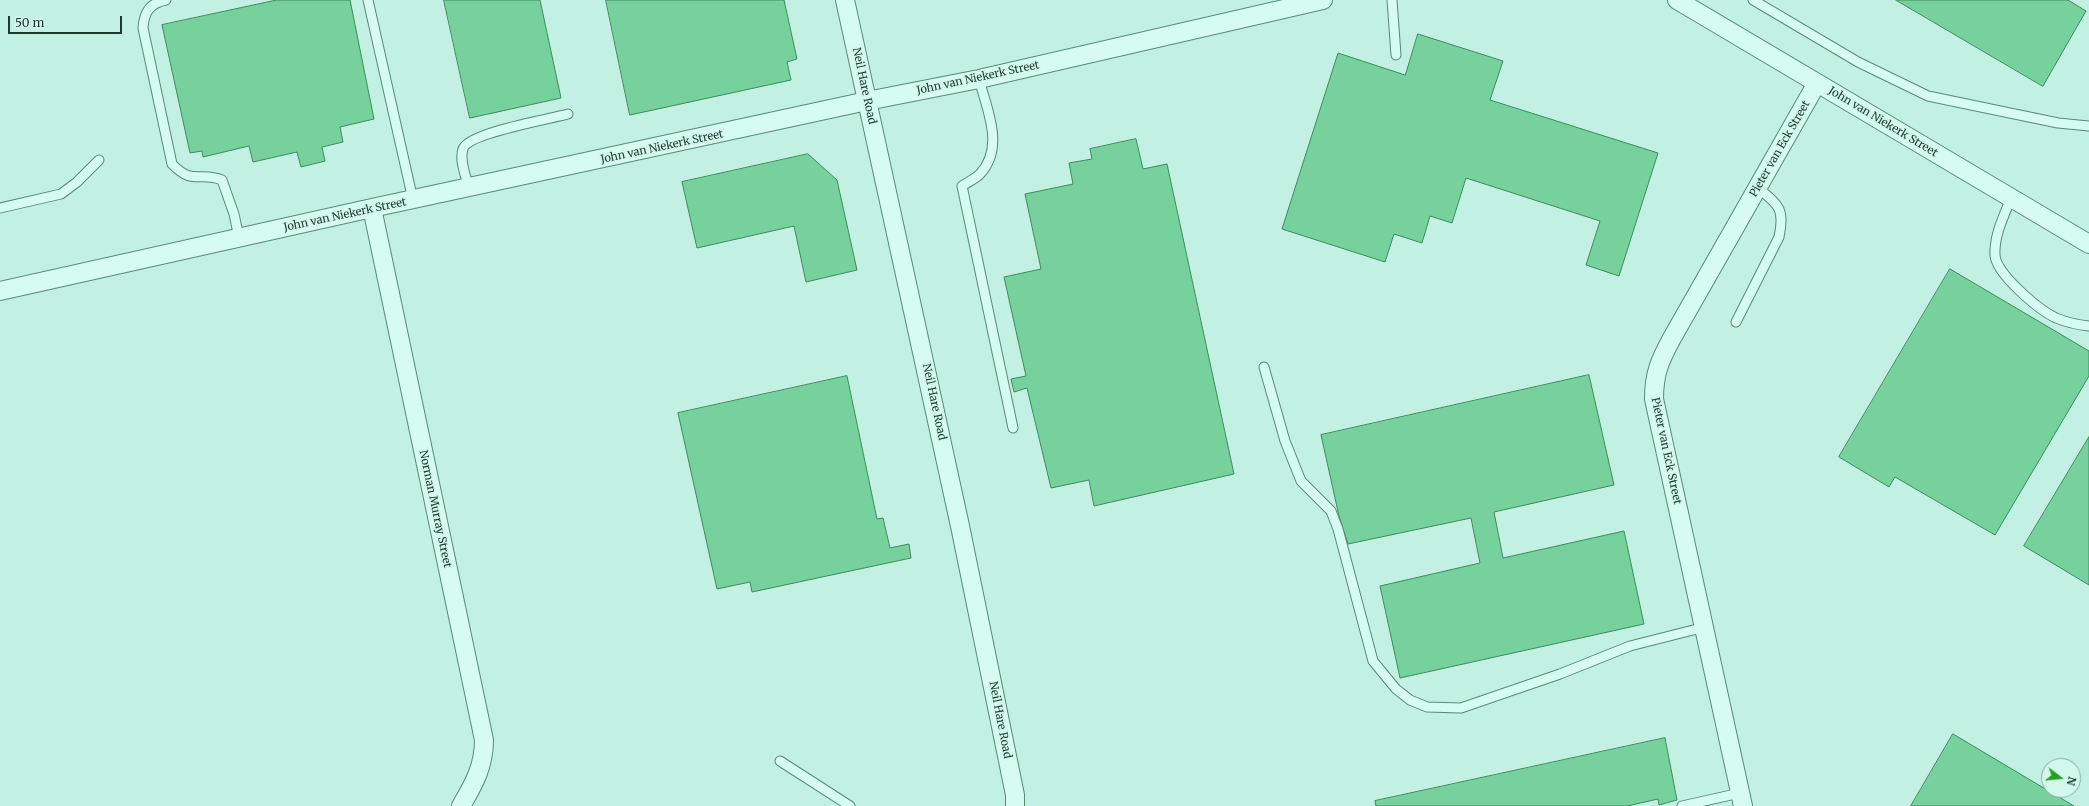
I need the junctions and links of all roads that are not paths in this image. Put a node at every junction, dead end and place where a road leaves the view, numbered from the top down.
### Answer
1 (166, 0) edge
2 (368, 0) edge
3 (845, 0) edge
4 (1323, 0) edge
5 (1392, 0) edge
6 (1677, 0) edge
7 (1753, 0) edge
8 (1288, 4) edge
9 (1396, 55) dead end
10 (979, 79) junction
11 (1817, 83) junction
12 (867, 101) junction
13 (568, 114) dead end
14 (2089, 126) edge
15 (99, 160) dead end
16 (469, 188) junction
17 (1758, 188) junction
18 (2011, 198) junction
19 (413, 200) junction
20 (0, 208) edge
21 (372, 208) junction
22 (239, 238) junction
23 (2089, 244) edge
24 (0, 291) edge
25 (1736, 322) dead end
26 (2089, 326) edge
27 (1264, 367) dead end
28 (1013, 428) dead end
29 (1705, 626) junction
30 (780, 761) dead end
31 (1742, 799) edge
32 (461, 806) edge
33 (850, 806) edge
34 (1015, 806) edge
35 (1682, 806) edge

1 - 22 lane
2 - 19 lane
3 - 12 street, Neil Hare Road
4 - 8 street, John van Niekerk Street
5 - 9 lane
6 - 11 street, John van Niekerk Street
7 - 14 lane
8 - 10 street, John van Niekerk Street
10 - 12 street, John van Niekerk Street
10 - 28 lane
11 - 17 street, Pieter van Eck Street
11 - 18 street, John van Niekerk Street
12 - 16 street, John van Niekerk Street
12 - 34 street, Neil Hare Road
13 - 16 lane
15 - 20 lane
16 - 19 street, John van Niekerk Street
17 - 25 lane
17 - 29 street, Pieter van Eck Street
18 - 23 street, John van Niekerk Street
18 - 26 lane
19 - 21 street, John van Niekerk Street
21 - 22 street, John van Niekerk Street
21 - 32 street, Norman Murray Street
22 - 24 street, John van Niekerk Street
27 - 29 lane
29 - 31 street, Pieter van Eck Street
30 - 33 lane
31 - 35 lane

